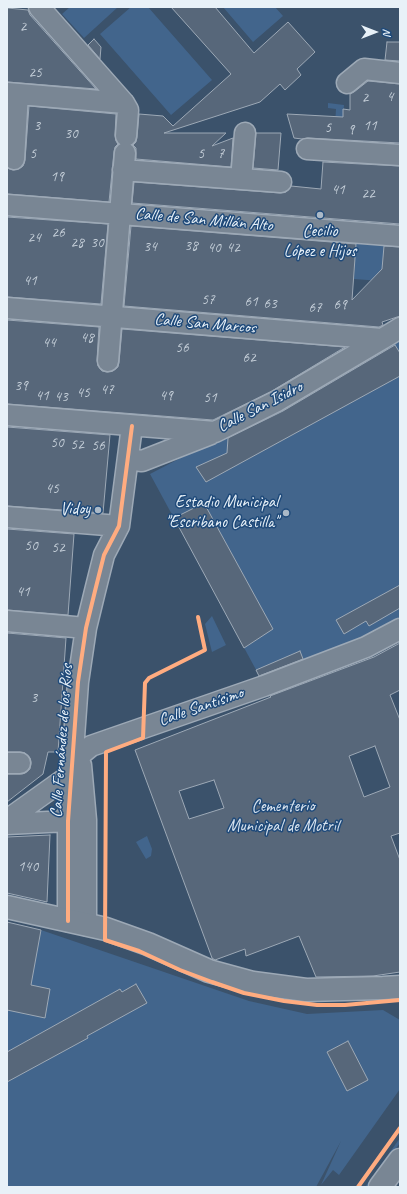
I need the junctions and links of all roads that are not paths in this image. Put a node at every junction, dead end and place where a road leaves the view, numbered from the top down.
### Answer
1 (39, 7) edge
2 (400, 73) edge
3 (347, 84) dead end
4 (12, 94) edge
5 (124, 103) junction
6 (245, 133) dead end
7 (307, 149) dead end
8 (125, 153) junction
9 (400, 155) edge
10 (14, 159) dead end
11 (241, 179) junction
12 (281, 182) dead end
13 (7, 205) edge
14 (120, 214) junction
15 (400, 236) edge
16 (7, 308) edge
17 (112, 316) junction
18 (400, 328) edge
19 (382, 339) junction
20 (108, 361) dead end
21 (7, 415) edge
22 (132, 426) junction
23 (215, 432) junction
24 (128, 460) junction
25 (7, 517) edge
26 (119, 526) junction
27 (7, 621) edge
28 (86, 628) junction
29 (400, 629) edge
30 (76, 755) junction
31 (70, 775) junction
32 (7, 820) edge
33 (68, 821) junction
34 (7, 824) edge
35 (7, 907) edge
36 (77, 923) junction
37 (400, 986) edge
38 (400, 1160) edge
39 (380, 1187) edge

1 - 5 street
2 - 3 street
4 - 5 street
4 - 10 street
5 - 8 street
6 - 11 street
7 - 9 street
8 - 11 street
8 - 14 street
11 - 12 street
13 - 14 street, Calle de San Millán Alto
14 - 15 street, Calle de San Millán Alto
14 - 17 street
16 - 17 street, Calle San Marcos
17 - 19 street, Calle San Marcos
17 - 20 street
18 - 19 street
19 - 23 street, Calle San Isidro
21 - 22 street, Calle San Isidro
22 - 23 street, Calle San Isidro
22 - 24 street, Calle Fernández de los Ríos
23 - 24 street
24 - 26 street, Calle Fernández de los Ríos
25 - 26 street
26 - 28 street, Calle Fernández de los Ríos
27 - 28 street
28 - 30 street, Calle Fernández de los Ríos
29 - 30 street, Calle Santísimo
30 - 31 street, Calle Fernández de los Ríos
30 - 36 street, Calle Fernández de los Ríos
31 - 32 street
31 - 33 street, Calle Fernández de los Ríos
33 - 34 street
33 - 36 street, Calle Fernández de los Ríos
35 - 36 main road
36 - 37 main road
38 - 39 main road

